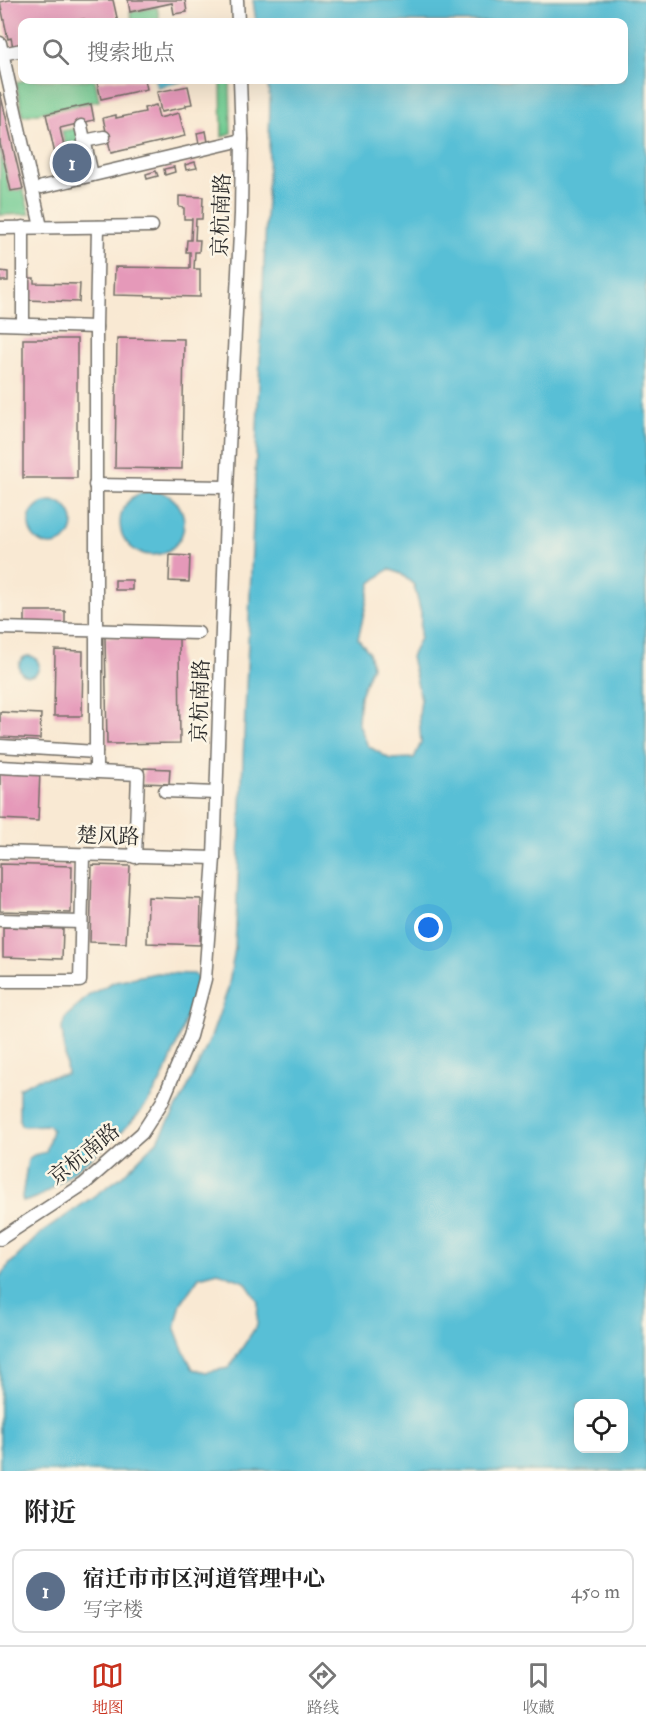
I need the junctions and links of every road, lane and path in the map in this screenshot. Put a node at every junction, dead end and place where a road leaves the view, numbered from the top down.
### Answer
1 (237, 0) edge
2 (238, 18) edge
3 (1, 49) edge
4 (18, 50) edge
5 (240, 84) edge
6 (81, 126) dead end
7 (104, 136) dead end
8 (242, 140) junction
9 (84, 141) junction
10 (92, 175) junction
11 (42, 187) dead end
12 (152, 226) dead end
13 (23, 227) junction
14 (41, 227) junction
15 (98, 227) junction
16 (0, 228) edge
17 (0, 324) edge
18 (23, 324) junction
19 (96, 327) junction
20 (95, 485) junction
21 (227, 487) junction
22 (0, 628) edge
23 (96, 630) junction
24 (198, 633) dead end
25 (0, 746) edge
26 (96, 752) junction
27 (0, 767) edge
28 (96, 772) junction
29 (165, 791) dead end
30 (216, 794) junction
31 (0, 852) edge
32 (83, 855) junction
33 (135, 857) junction
34 (214, 858) junction
35 (0, 920) edge
36 (81, 922) junction
37 (0, 981) edge
38 (0, 1239) edge

1 - 2 street
3 - 4 street
3 - 14 street
5 - 8 street, 京杭南路
6 - 9 street
7 - 9 street
8 - 10 street
8 - 21 street, 京杭南路
9 - 10 street
10 - 11 street
12 - 15 street
13 - 14 street
13 - 16 street
13 - 18 street
14 - 15 street
15 - 19 street
17 - 18 street
18 - 19 street
19 - 20 street
20 - 21 street
20 - 23 street
21 - 30 street, 京杭南路
22 - 23 street
23 - 24 street
23 - 26 street
25 - 26 street
26 - 28 street
27 - 28 street
28 - 33 street
29 - 30 street
30 - 34 street, 京杭南路
31 - 32 street, 楚风路
32 - 33 street, 楚风路
32 - 36 street
33 - 34 street, 楚风路
34 - 38 street, 京杭南路
35 - 36 street
36 - 37 street

